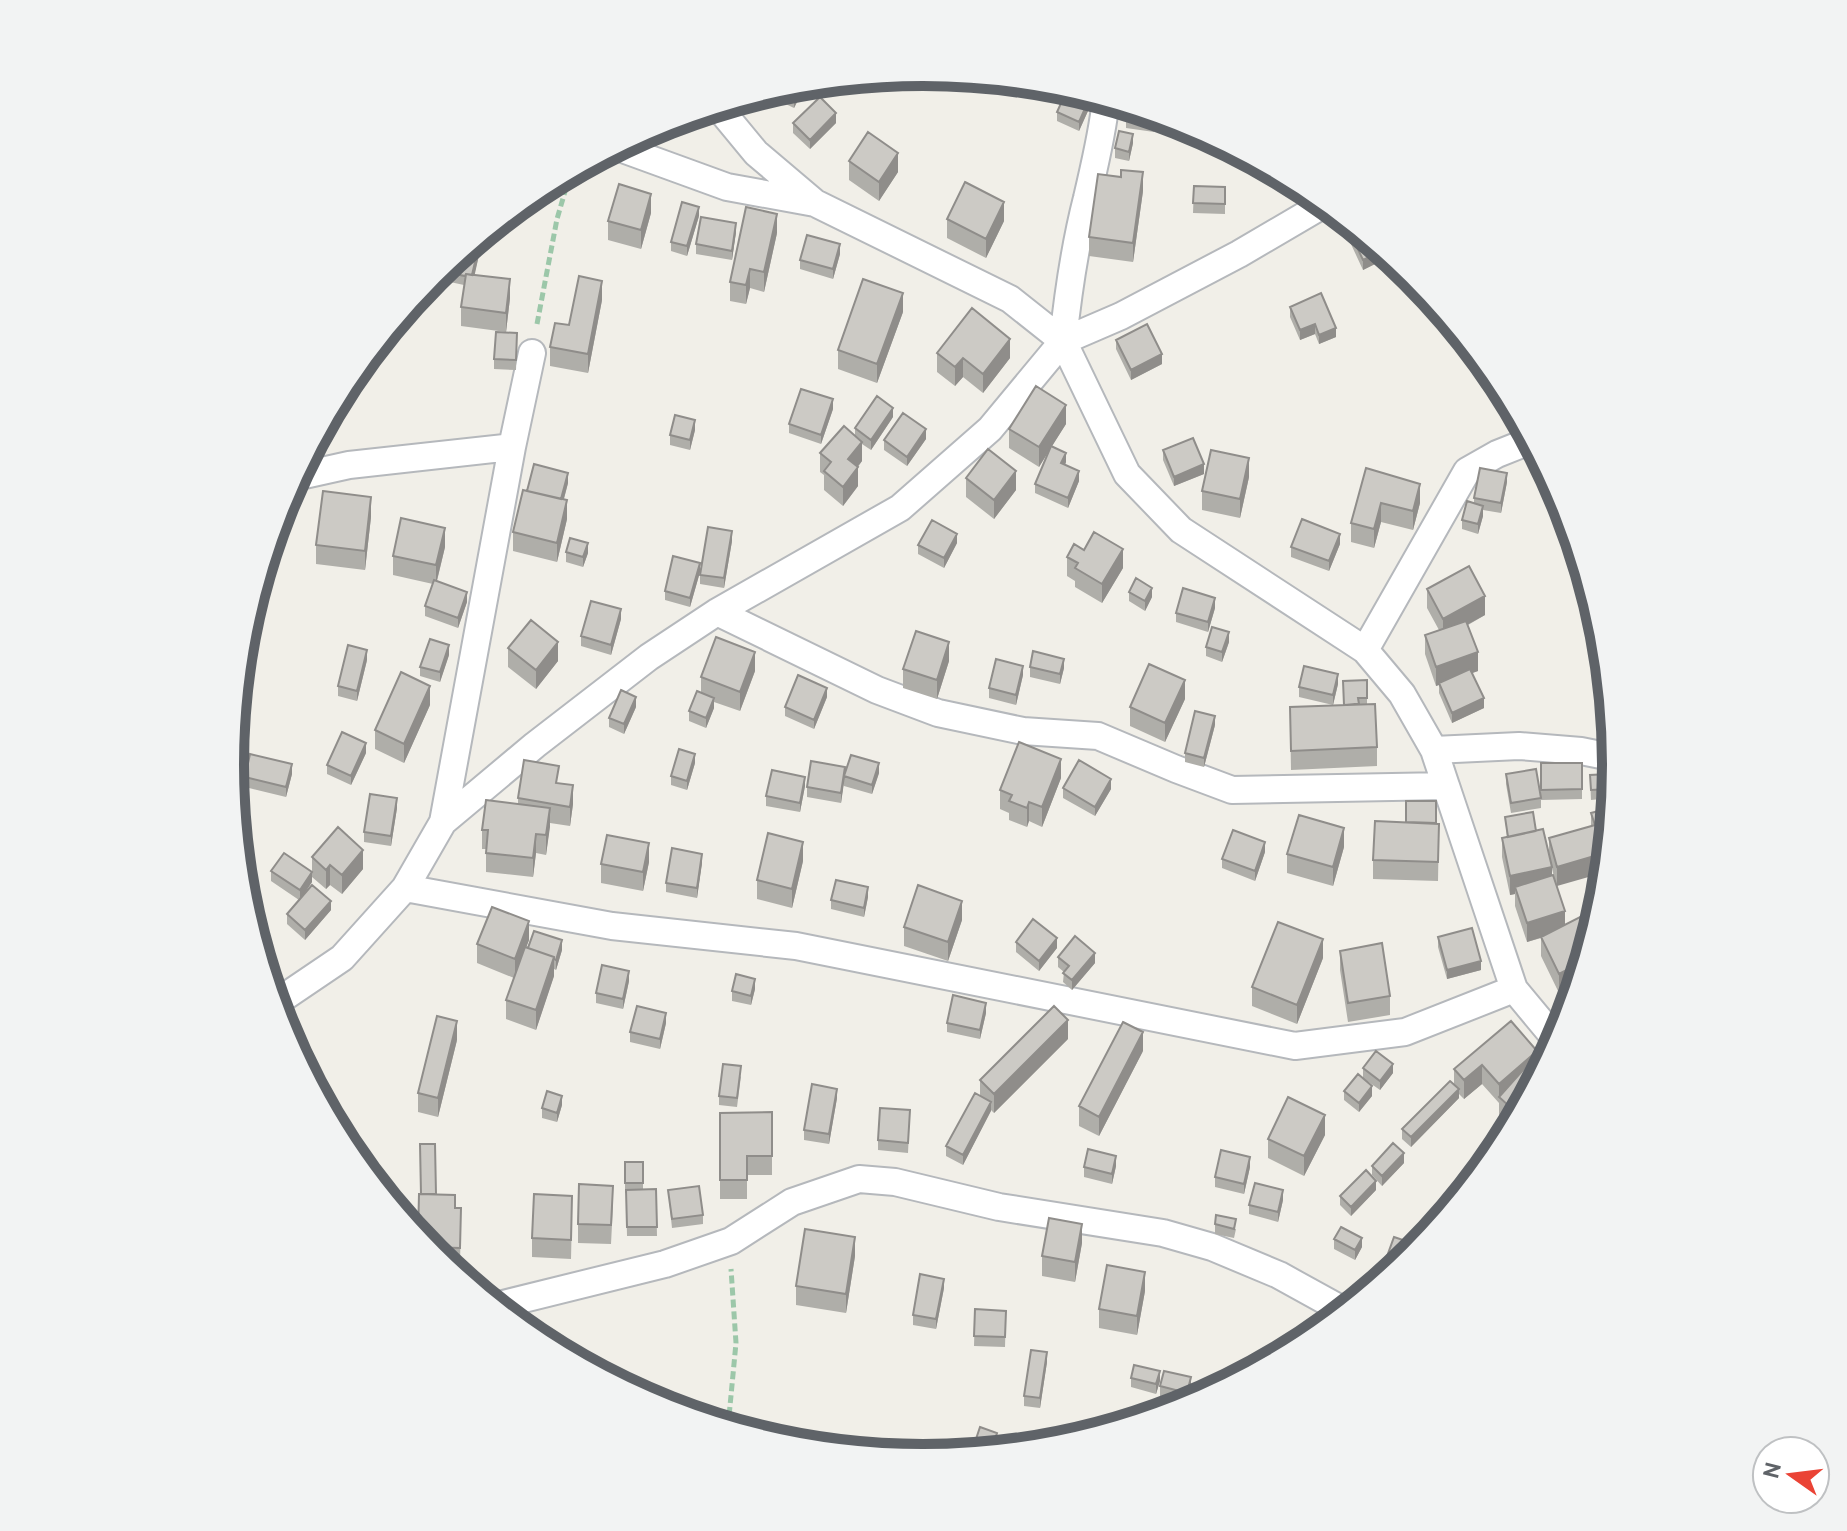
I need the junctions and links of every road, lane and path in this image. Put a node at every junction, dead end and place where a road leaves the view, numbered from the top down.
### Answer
1 (1105, 111) edge
2 (725, 116) edge
3 (631, 152) edge
4 (566, 188) edge
5 (815, 203) junction
6 (1314, 210) edge
7 (1063, 341) junction
8 (532, 353) joint
9 (1522, 444) edge
10 (512, 447) junction
11 (310, 474) edge
12 (717, 612) junction
13 (1365, 650) junction
14 (1434, 750) junction
15 (1603, 755) edge
16 (1446, 786) junction
17 (443, 822) junction
18 (405, 888) junction
19 (1514, 989) junction
20 (285, 997) edge
21 (1549, 1031) edge
22 (731, 1241) junction
23 (507, 1303) edge
24 (1335, 1306) edge
25 (729, 1416) edge

1 - 7 street
2 - 5 street
3 - 5 street
4 - 8 path
5 - 7 street
6 - 7 street
7 - 12 street
7 - 13 street
8 - 10 street
9 - 13 street
10 - 11 street
10 - 17 street
12 - 16 street
12 - 17 street
13 - 14 street
14 - 15 street
14 - 16 street
16 - 19 street
17 - 18 street
18 - 19 street
18 - 20 street
19 - 21 street
22 - 23 street
22 - 24 street
22 - 25 path

